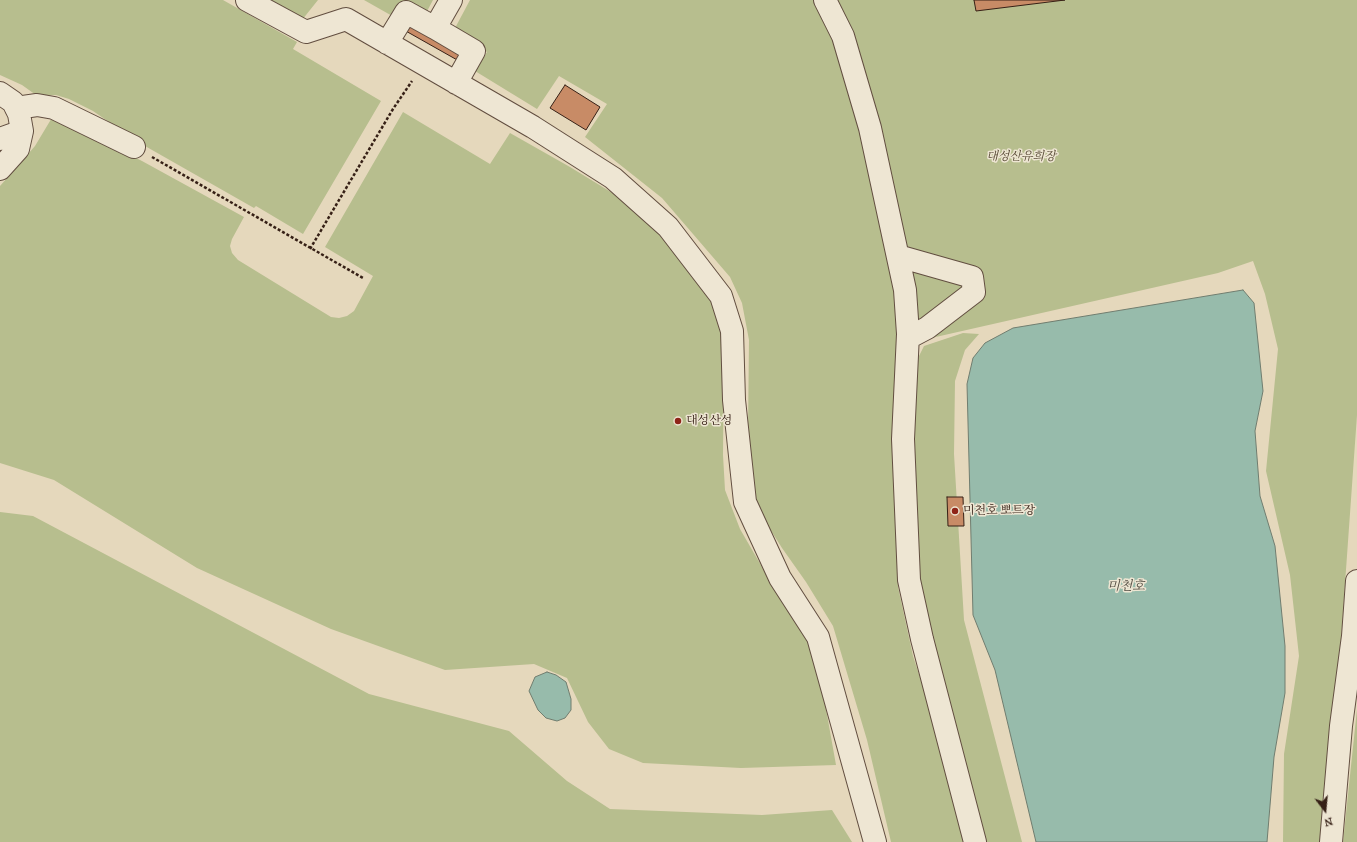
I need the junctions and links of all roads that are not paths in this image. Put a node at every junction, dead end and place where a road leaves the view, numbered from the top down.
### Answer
1 (247, 0) edge
2 (451, 0) edge
3 (825, 0) edge
4 (435, 28) junction
5 (387, 43) junction
6 (456, 83) junction
7 (0, 93) edge
8 (16, 108) junction
9 (22, 131) junction
10 (0, 139) edge
11 (134, 147) road end
12 (0, 169) edge
13 (898, 256) junction
14 (908, 338) junction
15 (1357, 581) edge
16 (875, 842) edge
17 (974, 842) edge
18 (1331, 842) edge

1 - 5 lane
2 - 4 lane
3 - 13 lane
4 - 5 lane
4 - 6 lane
5 - 6 lane
6 - 16 lane
7 - 8 lane
8 - 9 lane
8 - 11 lane
9 - 10 lane
9 - 12 lane
13 - 14 lane
13 - 14 lane
14 - 17 lane
15 - 18 lane

